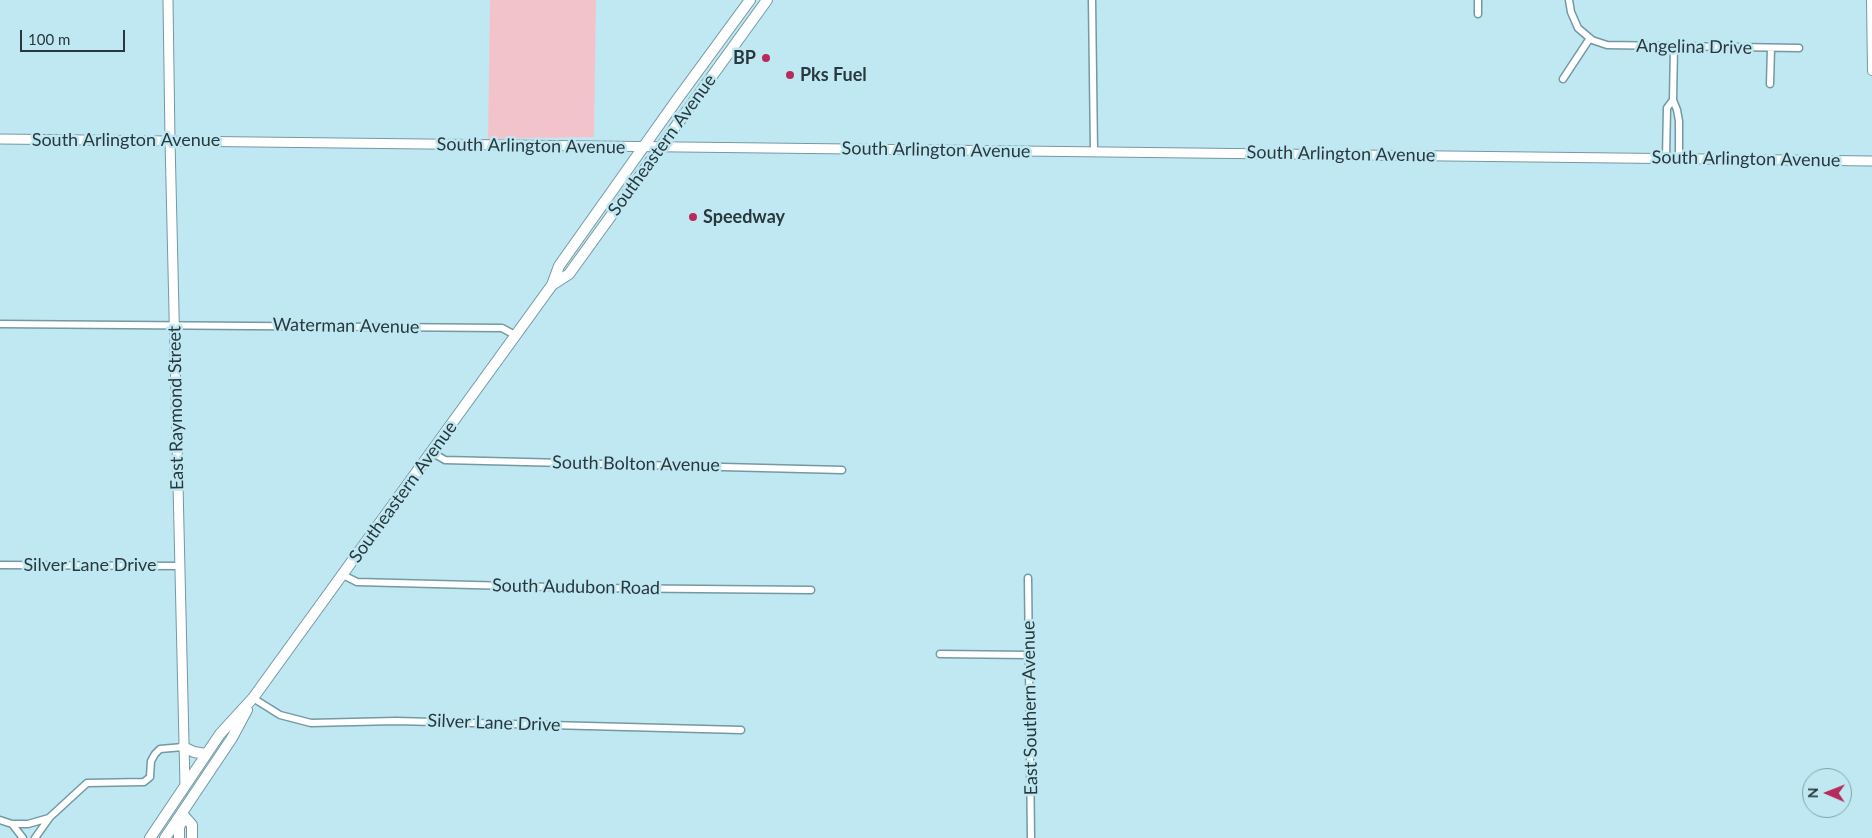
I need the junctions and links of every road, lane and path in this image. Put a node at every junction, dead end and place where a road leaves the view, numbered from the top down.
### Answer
1 (168, 0) edge
2 (750, 0) edge
3 (767, 0) edge
4 (1092, 0) edge
5 (1478, 0) edge
6 (1569, 0) edge
7 (1871, 0) edge
8 (1478, 14) dead end
9 (1590, 38) junction
10 (1674, 47) junction
11 (1771, 48) junction
12 (1799, 48) dead end
13 (1872, 71) edge
14 (1563, 79) dead end
15 (1770, 84) dead end
16 (1673, 100) junction
17 (0, 139) edge
18 (170, 140) junction
19 (644, 147) junction
20 (661, 147) junction
21 (1094, 152) junction
22 (1666, 158) junction
23 (1679, 158) junction
24 (1872, 161) edge
25 (552, 285) junction
26 (0, 324) edge
27 (174, 324) junction
28 (516, 335) junction
29 (431, 452) junction
30 (842, 470) dead end
31 (0, 565) edge
32 (179, 566) junction
33 (343, 575) junction
34 (1028, 578) dead end
35 (811, 590) dead end
36 (940, 654) dead end
37 (1029, 655) junction
38 (253, 698) junction
39 (741, 730) dead end
40 (183, 748) junction
41 (206, 754) junction
42 (184, 786) junction
43 (185, 812) junction
44 (50, 817) junction
45 (0, 820) edge
46 (12, 824) junction
47 (23, 838) edge
48 (35, 838) edge
49 (150, 838) edge
50 (165, 838) edge
51 (179, 838) edge
52 (192, 838) edge
53 (1031, 838) edge

1 - 18 main road, East Raymond Street
2 - 19 main road, Southeastern Avenue
3 - 20 main road, Southeastern Avenue
4 - 21 street
5 - 8 street
6 - 9 street
7 - 13 street
9 - 10 street, Angelina Drive
9 - 14 street
10 - 11 street, Angelina Drive
10 - 16 street
11 - 12 street, Angelina Drive
11 - 15 street
16 - 22 street
16 - 23 street
17 - 18 main road, South Arlington Avenue
18 - 19 main road, South Arlington Avenue
18 - 27 main road, East Raymond Street
19 - 20 main road, South Arlington Avenue
19 - 25 main road, Southeastern Avenue
20 - 21 main road, South Arlington Avenue
20 - 25 main road, Southeastern Avenue
21 - 22 main road, South Arlington Avenue
22 - 23 main road, South Arlington Avenue
23 - 24 main road, South Arlington Avenue
25 - 28 main road, Southeastern Avenue
26 - 27 street
27 - 28 street, Waterman Avenue
27 - 32 main road, East Raymond Street
28 - 29 main road, Southeastern Avenue
29 - 30 street, South Bolton Avenue
29 - 33 main road, Southeastern Avenue
31 - 32 street, Silver Lane Drive
32 - 40 main road, East Raymond Street
33 - 35 street, South Audubon Road
33 - 38 main road, Southeastern Avenue
34 - 37 street, East Southern Avenue
36 - 37 street
37 - 53 street, East Southern Avenue
38 - 39 street, Silver Lane Drive
38 - 41 main road, Southeastern Avenue
38 - 43 main road, Southeastern Avenue
40 - 41 main road
40 - 42 main road, East Raymond Street
40 - 44 street
41 - 42 main road, Southeastern Avenue
42 - 43 main road, East Raymond Street
42 - 49 main road, Southeastern Avenue
43 - 50 main road, Southeastern Avenue
43 - 51 main road, East Raymond Street
43 - 52 main road, East Raymond Street
44 - 46 street
44 - 48 street
45 - 46 street
46 - 47 street

